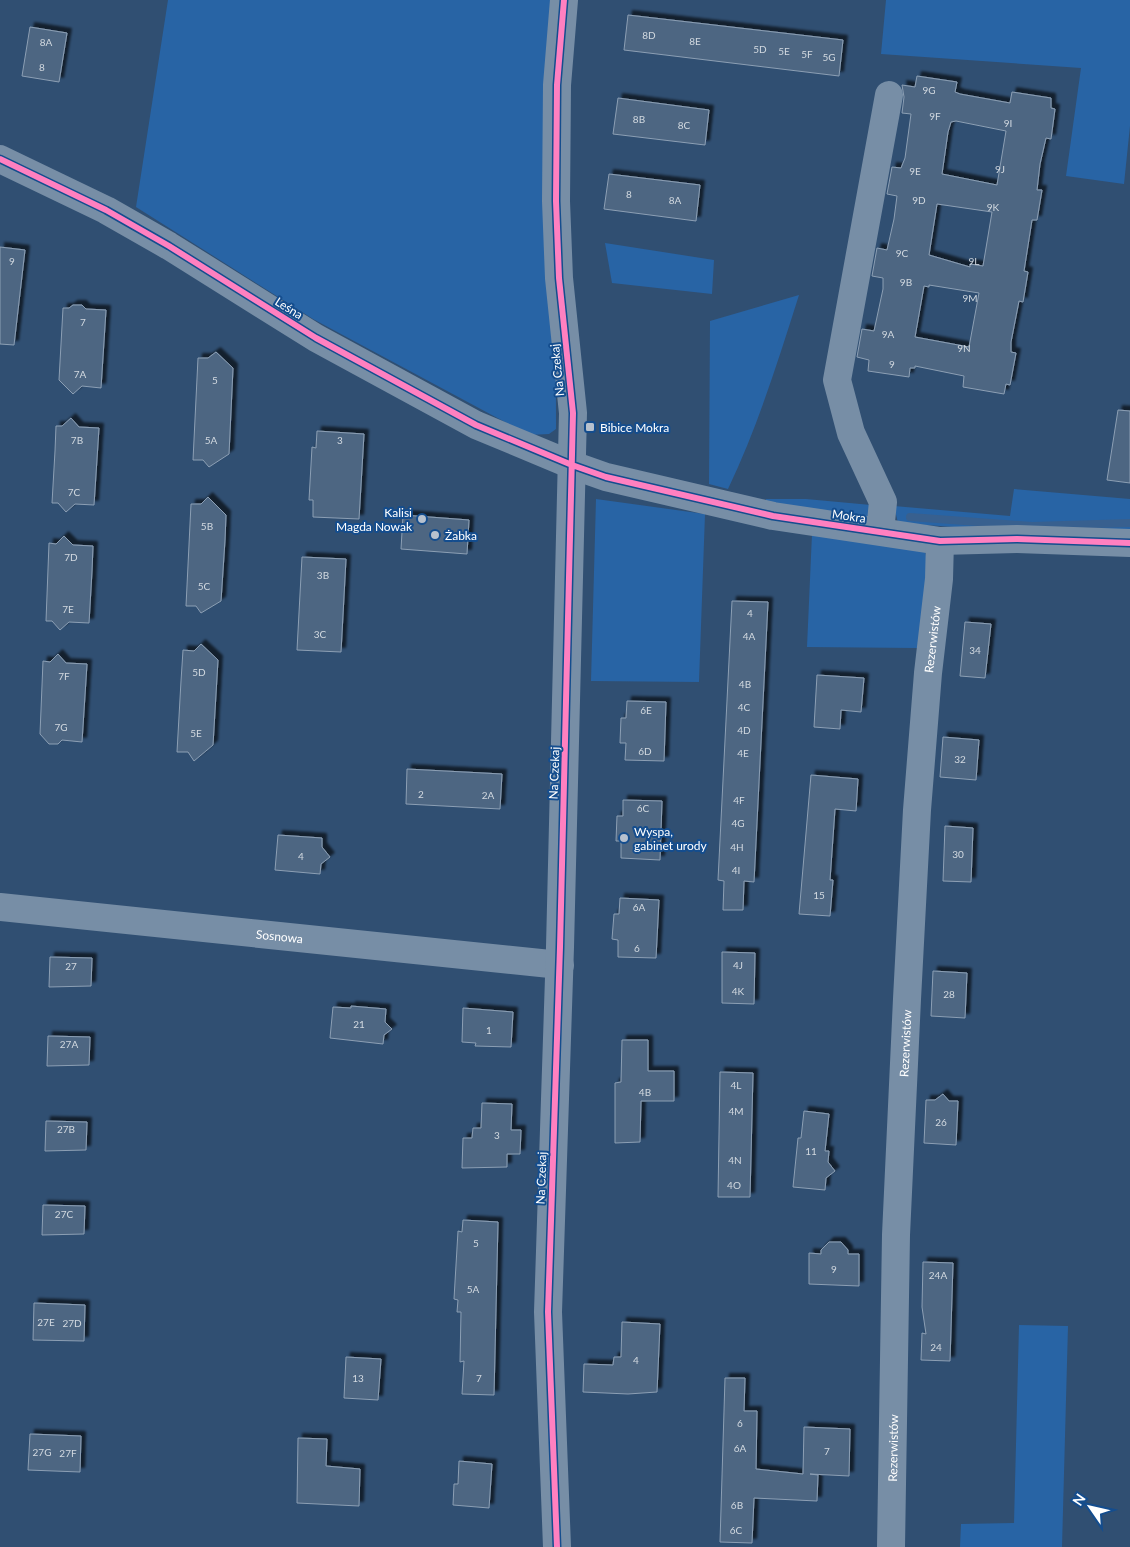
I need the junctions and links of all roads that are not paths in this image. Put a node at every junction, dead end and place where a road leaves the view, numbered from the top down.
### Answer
1 (564, 0) edge
2 (889, 95) dead end
3 (0, 159) edge
4 (572, 465) junction
5 (880, 531) junction
6 (940, 541) junction
7 (1130, 543) edge
8 (0, 908) edge
9 (560, 965) junction
10 (557, 1547) edge
11 (891, 1547) edge

1 - 4 street, Na Czekaj
2 - 5 street
3 - 4 street, Leśna
4 - 5 street, Mokra
4 - 9 street, Na Czekaj
5 - 6 street, Mokra
6 - 7 street, Mokra
6 - 11 street, Rezerwistów
8 - 9 street, Sosnowa
9 - 10 street, Na Czekaj

